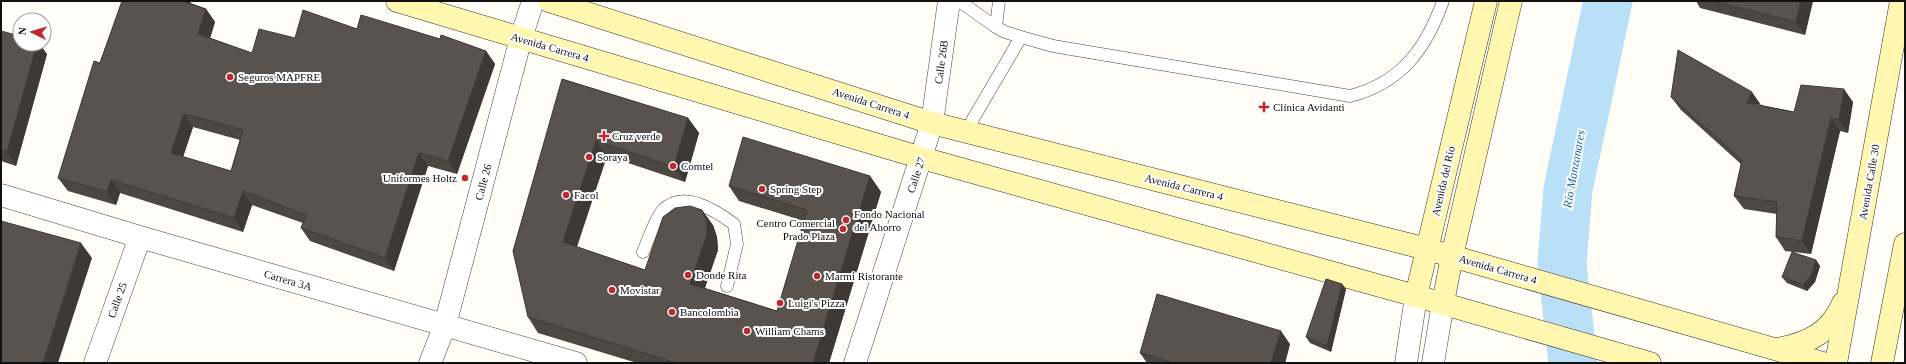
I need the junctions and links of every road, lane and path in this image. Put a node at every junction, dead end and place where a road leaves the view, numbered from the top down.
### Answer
1 (397, 1) edge
2 (533, 1) edge
3 (549, 1) edge
4 (949, 1) edge
5 (959, 1) edge
6 (999, 1) edge
7 (1443, 1) edge
8 (1486, 1) edge
9 (1511, 1) edge
10 (1901, 1) edge
11 (996, 27) junction
12 (1020, 37) junction
13 (521, 38) junction
14 (932, 123) junction
15 (966, 131) junction
16 (922, 158) junction
17 (1, 195) edge
18 (140, 237) junction
19 (1905, 244) edge
20 (1427, 249) junction
21 (643, 252) dead end
22 (1452, 256) junction
23 (727, 286) dead end
24 (1849, 291) junction
25 (1416, 296) junction
26 (1443, 304) junction
27 (445, 325) junction
28 (1778, 349) junction
29 (95, 363) edge
30 (430, 363) edge
31 (576, 363) edge
32 (855, 363) edge
33 (1406, 363) edge
34 (1433, 363) edge
35 (1650, 363) edge
36 (1823, 363) edge
37 (1836, 363) edge
38 (1882, 363) edge

1 - 13 main road, Avenida Carrera 4
2 - 13 street, Calle 26
3 - 14 main road, Avenida Carrera 4
4 - 14 street, Calle 26B
5 - 11 lane
6 - 11 lane
7 - 12 lane
8 - 20 main road, Avenida del Río
9 - 22 main road
10 - 24 main road, Avenida Calle 30
11 - 12 lane
12 - 15 lane
13 - 16 main road, Avenida Carrera 4
13 - 27 street, Calle 26
14 - 15 main road, Avenida Carrera 4
14 - 16 street, Calle 27
15 - 20 main road, Avenida Carrera 4
16 - 25 main road, Avenida Carrera 4
16 - 32 street, Calle 27
17 - 18 street, Carrera 3A
18 - 27 street, Carrera 3A
18 - 29 street, Calle 25
19 - 38 main road
20 - 22 main road, Avenida Carrera 4
20 - 25 main road, Avenida del Río
21 - 23 lane
22 - 26 main road
22 - 28 main road, Avenida Carrera 4
24 - 28 main road
24 - 37 main road, Avenida Calle 30
25 - 26 main road, Avenida Carrera 4
25 - 33 street, Avenida del Río
26 - 34 street
26 - 35 main road, Avenida Carrera 4
27 - 30 street, Calle 26
27 - 31 street, Carrera 3A
28 - 36 main road, Avenida Carrera 4

